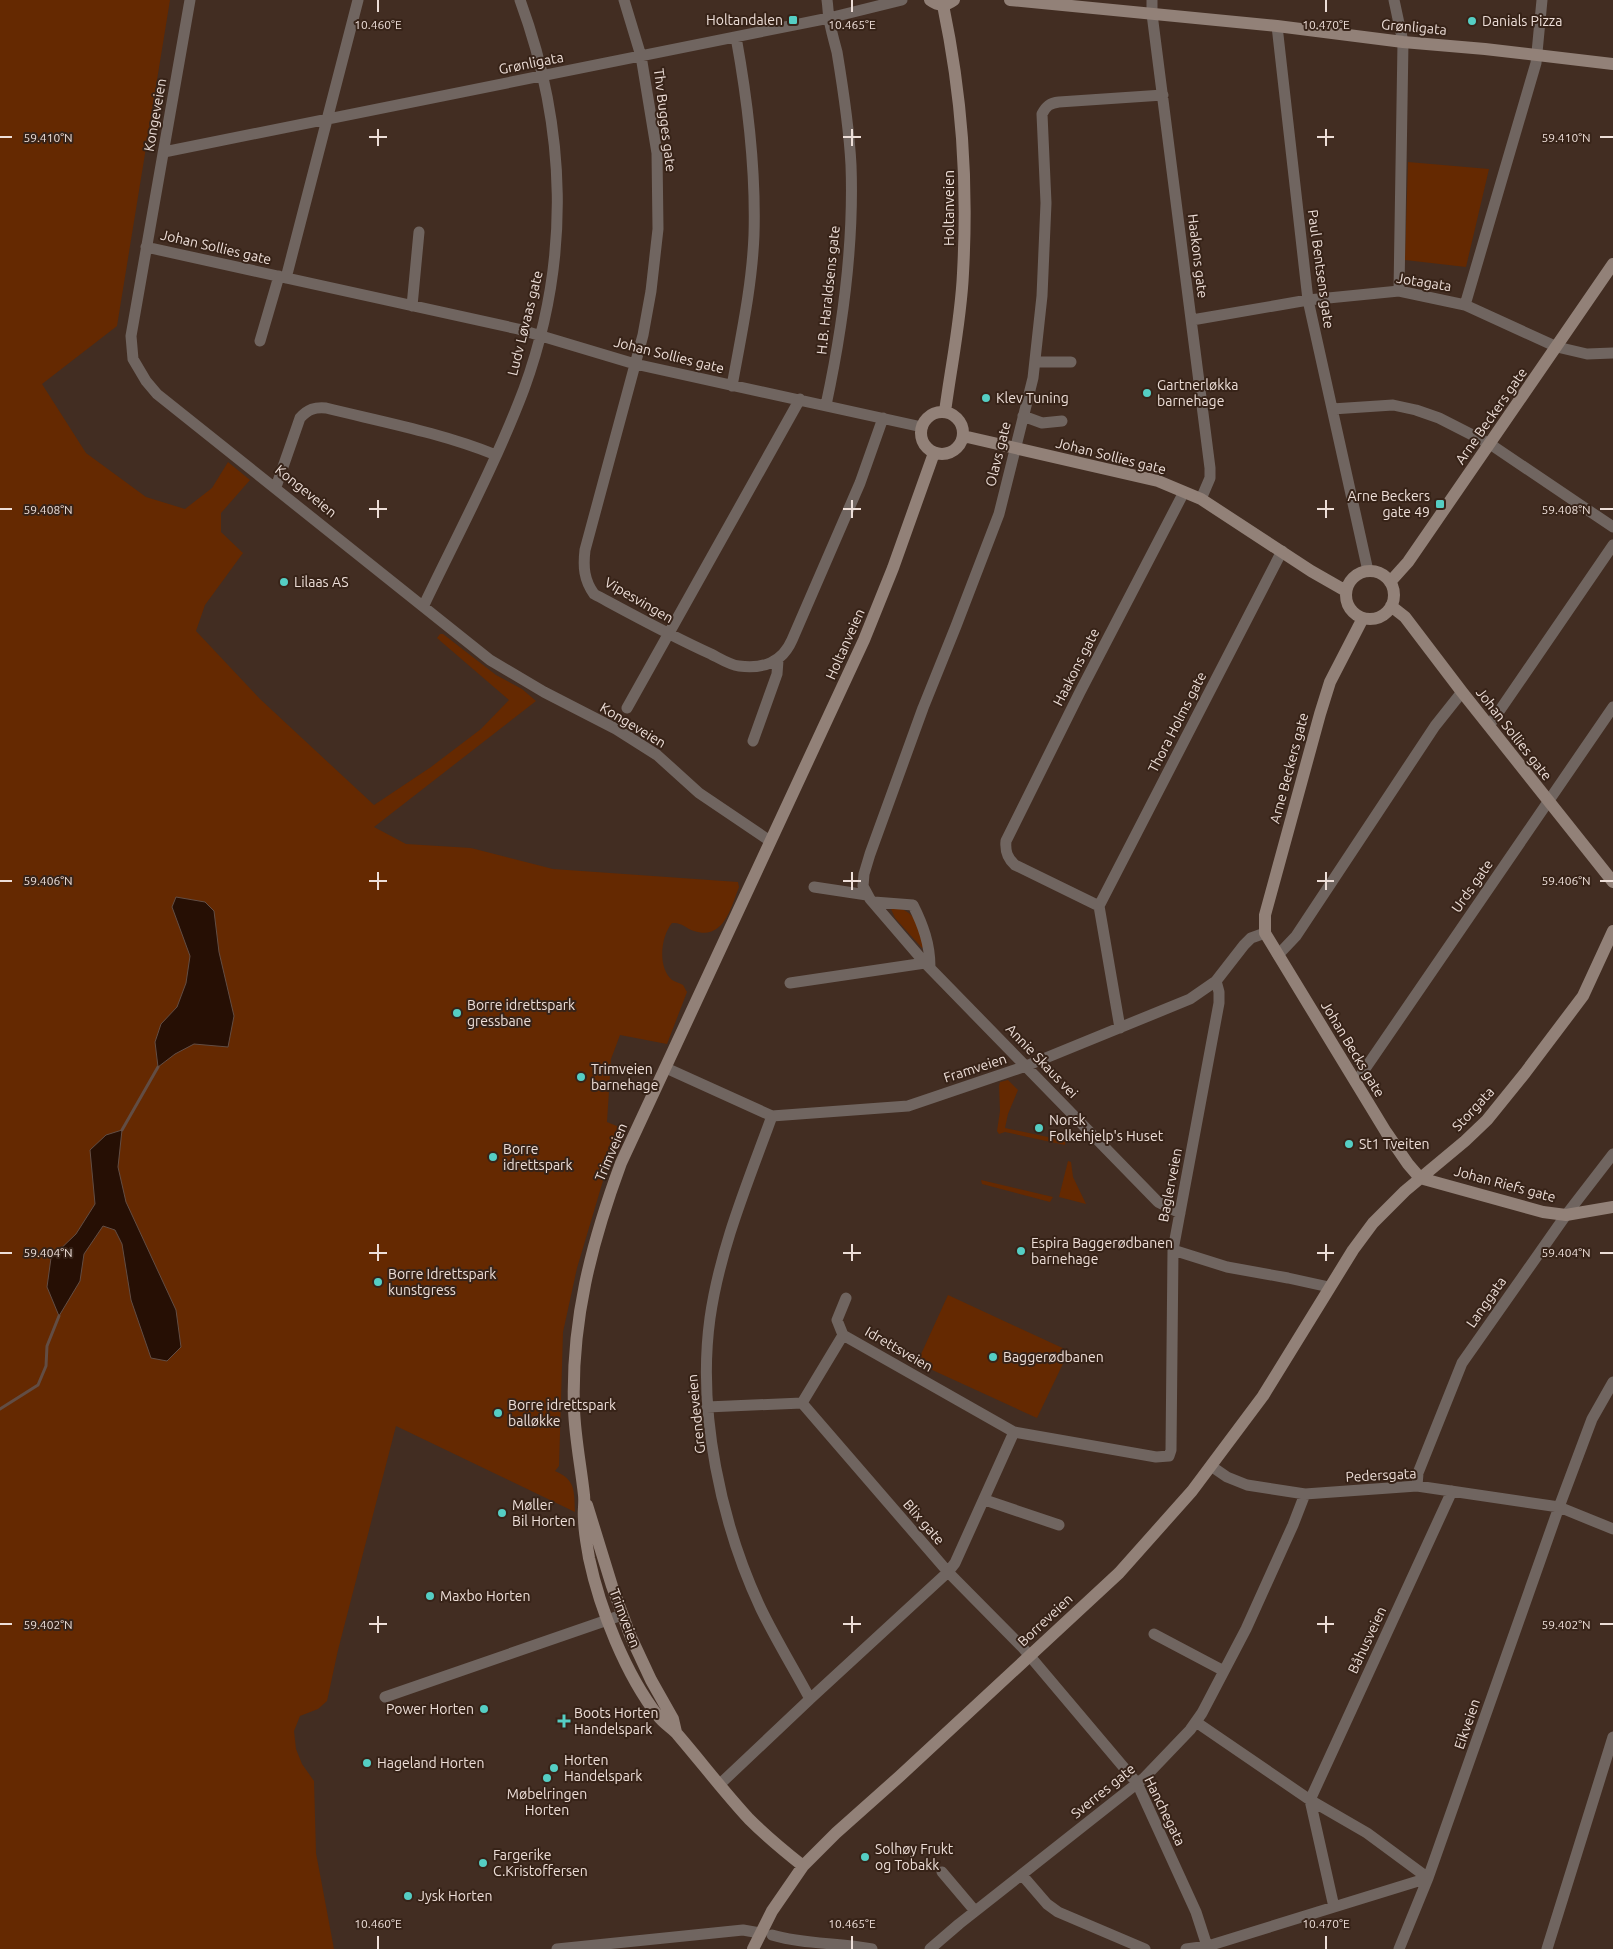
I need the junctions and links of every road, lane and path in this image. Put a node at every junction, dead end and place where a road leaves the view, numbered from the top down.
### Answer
1 (190, 0) edge
2 (358, 0) edge
3 (520, 0) edge
4 (624, 0) edge
5 (827, 0) edge
6 (902, 0) edge
7 (930, 0) edge
8 (1010, 0) edge
9 (1152, 0) edge
10 (1394, 0) edge
11 (1542, 0) edge
12 (948, 2) edge
13 (1152, 14) junction
14 (829, 18) junction
15 (1277, 26) junction
16 (736, 37) junction
17 (1403, 42) junction
18 (1538, 55) junction
19 (641, 56) junction
20 (1613, 64) edge
21 (544, 76) junction
22 (1163, 95) junction
23 (326, 120) junction
24 (164, 152) junction
25 (420, 232) dead end
26 (146, 246) junction
27 (1613, 264) edge
28 (283, 277) junction
29 (1399, 291) junction
30 (1308, 300) junction
31 (1465, 305) junction
32 (412, 306) junction
33 (1192, 320) junction
34 (540, 336) junction
35 (260, 341) dead end
36 (1557, 347) junction
37 (1613, 353) edge
38 (1035, 362) junction
39 (1071, 362) dead end
40 (635, 364) junction
41 (732, 386) junction
42 (800, 399) junction
43 (826, 405) junction
44 (1332, 409) junction
45 (945, 412) junction
46 (1023, 416) junction
47 (883, 418) junction
48 (1062, 422) dead end
49 (922, 427) junction
50 (963, 436) junction
51 (1490, 444) junction
52 (1015, 449) junction
53 (934, 453) junction
54 (496, 455) junction
55 (276, 487) junction
56 (1184, 492) junction
57 (1201, 499) junction
58 (1613, 527) edge
59 (1613, 545) edge
60 (1282, 551) junction
61 (1368, 571) junction
62 (1390, 582) junction
63 (1346, 591) junction
64 (424, 605) junction
65 (1391, 606) junction
66 (1363, 618) junction
67 (667, 634) junction
68 (778, 660) junction
69 (1462, 692) junction
70 (1613, 707) edge
71 (627, 708) dead end
72 (1489, 726) junction
73 (754, 741) dead end
74 (1548, 802) junction
75 (770, 842) junction
76 (1613, 882) edge
77 (814, 887) dead end
78 (871, 898) junction
79 (1099, 906) junction
80 (1265, 933) junction
81 (1612, 939) edge
82 (1278, 955) junction
83 (928, 965) junction
84 (1216, 981) junction
85 (790, 984) dead end
86 (1120, 1028) junction
87 (1026, 1066) junction
88 (666, 1068) junction
89 (1356, 1082) junction
90 (772, 1116) junction
91 (1613, 1154) edge
92 (1420, 1178) junction
93 (1613, 1207) edge
94 (1180, 1213) junction
95 (1566, 1215) junction
96 (1173, 1250) junction
97 (1329, 1287) junction
98 (846, 1298) dead end
99 (843, 1335) junction
100 (1613, 1382) edge
101 (802, 1403) junction
102 (707, 1407) junction
103 (1014, 1432) junction
104 (1168, 1456) joint
105 (1211, 1466) junction
106 (1417, 1486) junction
107 (1452, 1491) junction
108 (1304, 1494) junction
109 (584, 1498) junction
110 (984, 1500) junction
111 (1559, 1507) junction
112 (1059, 1526) dead end
113 (1613, 1529) edge
114 (948, 1572) junction
115 (622, 1614) junction
116 (608, 1620) junction
117 (1154, 1634) dead end
118 (1029, 1656) junction
119 (1224, 1671) junction
120 (385, 1697) dead end
121 (810, 1699) junction
122 (1196, 1722) junction
123 (676, 1732) junction
124 (1613, 1737) edge
125 (1610, 1754) edge
126 (1137, 1783) junction
127 (718, 1785) junction
128 (1310, 1800) junction
129 (803, 1866) junction
130 (942, 1872) dead end
131 (1022, 1874) junction
132 (1428, 1878) junction
133 (1334, 1907) junction
134 (975, 1911) junction
135 (766, 1934) junction
136 (1208, 1947) edge
137 (557, 1949) edge
138 (754, 1949) edge
139 (872, 1949) edge
140 (930, 1949) edge
141 (1145, 1949) edge
142 (1186, 1949) edge
143 (1399, 1949) edge
144 (1547, 1949) edge

1 - 24 street, Kongeveien
2 - 23 street
3 - 21 street, Ludv Løvaas gate
4 - 19 street, Thv Bugges gate
5 - 14 street, H.B. Haraldsens gate
6 - 14 street, Grønligata
7 - 12 main road, Holtanveien
8 - 13 main road, Grønligata
9 - 13 street
10 - 17 street
11 - 18 street
12 - 45 main road, Holtanveien
13 - 15 main road, Grønligata
13 - 22 street, Haakons gate
14 - 16 street, Grønligata
14 - 43 street, H.B. Haraldsens gate
15 - 17 main road, Grønligata
15 - 30 street, Paul Bentsens gate
16 - 19 street, Grønligata
16 - 41 street
17 - 18 main road, Grønligata
17 - 29 street
18 - 20 main road, Grønligata
18 - 31 street
19 - 21 street, Grønligata
19 - 40 street, Thv Bugges gate
21 - 23 street, Grønligata
21 - 34 street, Ludv Løvaas gate
22 - 33 street, Haakons gate
22 - 38 street, Olavs gate
23 - 24 street, Grønligata
23 - 28 street
24 - 26 street, Kongeveien
25 - 32 street
26 - 28 street, Johan Sollies gate
26 - 55 street, Kongeveien
27 - 36 main road, Arne Beckers gate
28 - 32 street, Johan Sollies gate
28 - 35 street, Johan Sollies gate
29 - 30 street, Jotagata
29 - 31 street, Jotagata
30 - 33 street, Jotagata
30 - 44 street, Paul Bentsens gate
31 - 36 street, Jotagata
32 - 34 street, Johan Sollies gate
33 - 57 street, Haakons gate
34 - 40 street, Johan Sollies gate
34 - 54 street, Ludv Løvaas gate
36 - 37 street, Jotagata
36 - 51 main road, Arne Beckers gate
38 - 39 street
38 - 46 street, Olavs gate
40 - 41 street, Johan Sollies gate
40 - 67 street, Vipesvingen
41 - 42 street, Johan Sollies gate
42 - 43 street, Johan Sollies gate
42 - 67 street
43 - 47 street, Johan Sollies gate
44 - 51 street
44 - 61 street, Paul Bentsens gate
45 - 49 main road
45 - 50 main road
46 - 48 street
46 - 52 street, Olavs gate
47 - 49 street, Johan Sollies gate
47 - 68 street
49 - 53 main road
50 - 52 main road, Johan Sollies gate
50 - 53 main road
51 - 58 street
51 - 62 main road, Arne Beckers gate
52 - 56 main road, Johan Sollies gate
52 - 78 street, Olavs gate
53 - 75 main road, Holtanveien
54 - 55 street
54 - 64 street, Ludv Løvaas gate
55 - 64 street, Kongeveien
56 - 57 main road, Johan Sollies gate
56 - 79 street, Haakons gate
57 - 60 main road, Johan Sollies gate
59 - 72 street
60 - 63 main road, Johan Sollies gate
60 - 79 street, Thora Holms gate
61 - 62 main road
61 - 63 main road
62 - 65 main road
63 - 66 main road
64 - 75 street, Kongeveien
65 - 66 main road
65 - 69 main road, Johan Sollies gate
66 - 80 main road, Arne Beckers gate
67 - 68 street, Vipesvingen
67 - 71 street
68 - 73 street
69 - 72 main road, Johan Sollies gate
69 - 82 street
70 - 74 street, Urds gate
72 - 74 main road, Johan Sollies gate
74 - 76 main road, Johan Sollies gate
74 - 89 street, Urds gate
75 - 88 main road, Trimveien
77 - 78 street
78 - 83 street, Annie Skaus vei
78 - 83 street
79 - 86 street
80 - 82 main road, Johan Becks gate
80 - 84 street, Framveien
81 - 92 main road, Storgata
82 - 89 main road, Johan Becks gate
83 - 85 street
83 - 87 street, Annie Skaus vei
84 - 86 street, Framveien
84 - 94 street, Baglerveien
86 - 87 street, Framveien
87 - 90 street, Framveien
87 - 94 street, Annie Skaus vei
88 - 90 street, Framveien
88 - 109 main road, Trimveien
89 - 92 main road, Johan Becks gate
90 - 102 street, Grendeveien
91 - 95 street, Langgata
92 - 95 main road, Johan Riefs gate
92 - 97 main road, Storgata
93 - 95 main road, Johan Riefs gate
94 - 96 street, Baglerveien
95 - 106 street, Langgata
96 - 97 street
96 - 104 street, Baglerveien
97 - 105 main road, Borreveien
98 - 99 street
99 - 101 street, Idrettsveien
99 - 103 street, Idrettsveien
100 - 111 street, Eikveien
101 - 102 street
101 - 114 street, Blix gate
102 - 121 street, Grendeveien
103 - 104 street, Idrettsveien
103 - 110 street
105 - 108 street, Pedersgata
105 - 118 main road, Borreveien
106 - 107 street, Pedersgata
106 - 108 street, Pedersgata
107 - 111 street, Pedersgata
107 - 128 street, Båhusveien
108 - 119 street, Sverres gate
109 - 115 main road, Trimveien
109 - 116 main road, Trimveien
110 - 112 street
110 - 114 street
111 - 113 street, Pedersgata
111 - 132 street, Eikveien
114 - 118 street, Blix gate
114 - 121 street
115 - 116 street
115 - 123 main road, Trimveien
116 - 120 street
116 - 123 main road, Trimveien
117 - 119 street
118 - 126 street, Hanchegata
118 - 129 main road, Borreveien
119 - 122 street, Sverres gate
121 - 127 street
122 - 126 street, Sverres gate
122 - 128 street
123 - 127 main road, Trimveien
124 - 125 street
125 - 144 street
126 - 131 street, Sverres gate
126 - 136 street, Hanchegata
127 - 129 main road, Trimveien
128 - 132 street
128 - 133 street
129 - 135 main road, Borreveien
130 - 134 street
131 - 134 street, Sverres gate
131 - 141 street
132 - 133 street
132 - 143 street, Eikveien
133 - 136 street
134 - 140 street, Sverres gate
135 - 137 street
135 - 138 main road, Borreveien
135 - 139 street
136 - 142 street

